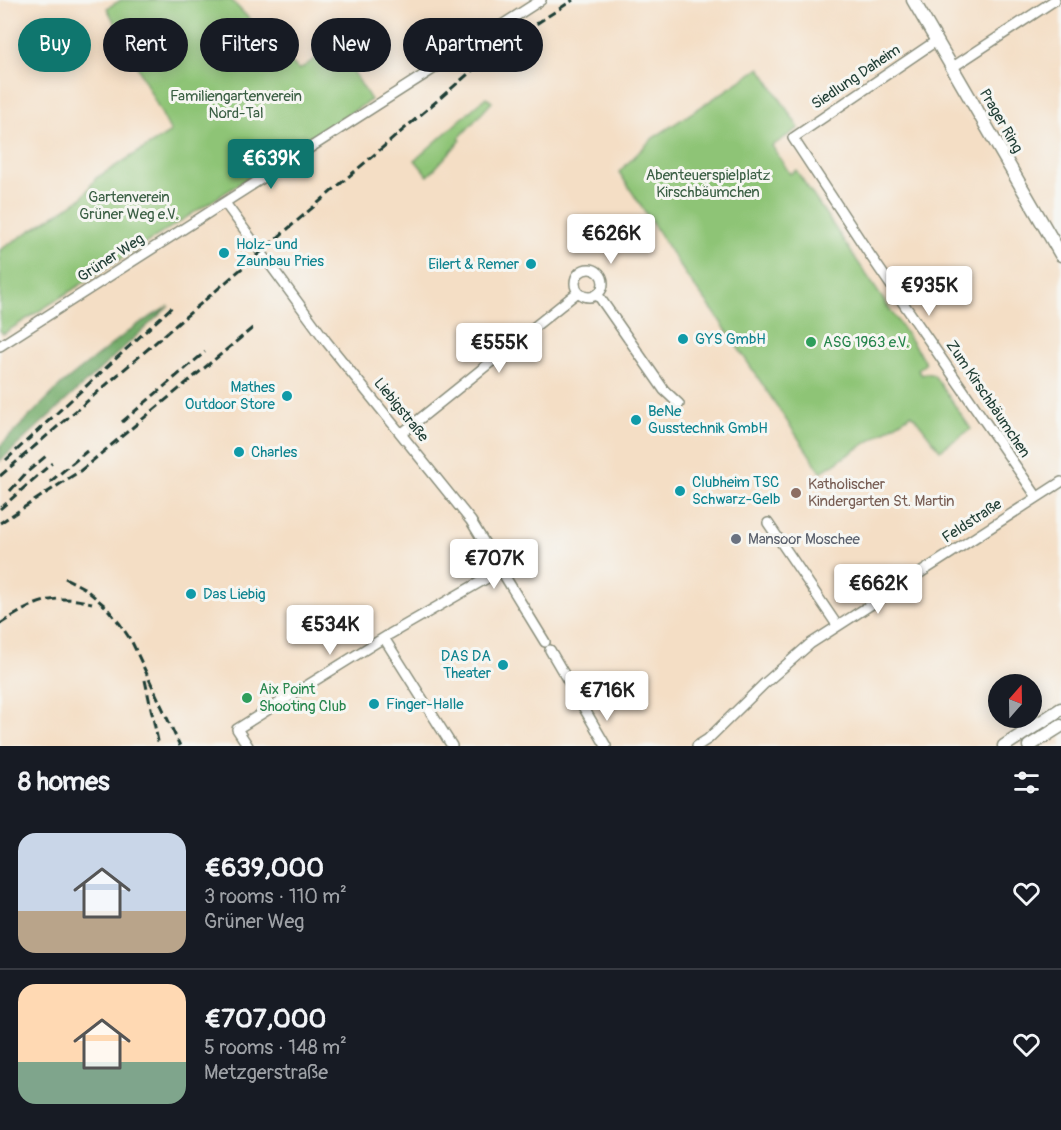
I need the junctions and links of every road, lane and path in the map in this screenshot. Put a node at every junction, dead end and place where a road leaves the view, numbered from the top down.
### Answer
1 (541, 0) edge
2 (1055, 0) edge
3 (912, 1) edge
4 (936, 41) junction
5 (953, 67) junction
6 (793, 138) joint
7 (225, 203) junction
8 (1061, 255) edge
9 (578, 292) junction
10 (598, 295) junction
11 (0, 346) edge
12 (679, 404) dead end
13 (401, 434) junction
14 (1061, 482) edge
15 (1037, 497) junction
16 (768, 523) dead end
17 (501, 570) junction
18 (837, 624) junction
19 (384, 638) junction
20 (1061, 710) edge
21 (1061, 726) edge
22 (248, 746) edge
23 (452, 746) edge
24 (606, 746) edge
25 (697, 746) edge
26 (1004, 746) edge
27 (1029, 746) edge

1 - 7 street, Grüner Weg
2 - 5 street
3 - 4 main road, Prager Ring
4 - 5 main road, Prager Ring
4 - 6 street, Siedlung Daheim
5 - 8 main road, Prager Ring
6 - 15 street, Zum Kirschbäumchen
7 - 11 street, Grüner Weg
7 - 13 street, Liebigstraße
9 - 10 street
9 - 10 street
9 - 13 street
10 - 12 street
13 - 17 street, Liebigstraße
14 - 15 street, Feldstraße
15 - 18 street, Feldstraße
16 - 18 street
17 - 19 street
17 - 24 street, Liebigstraße
18 - 25 street, Feldstraße
19 - 22 street
19 - 23 street
20 - 26 main road
21 - 27 main road

